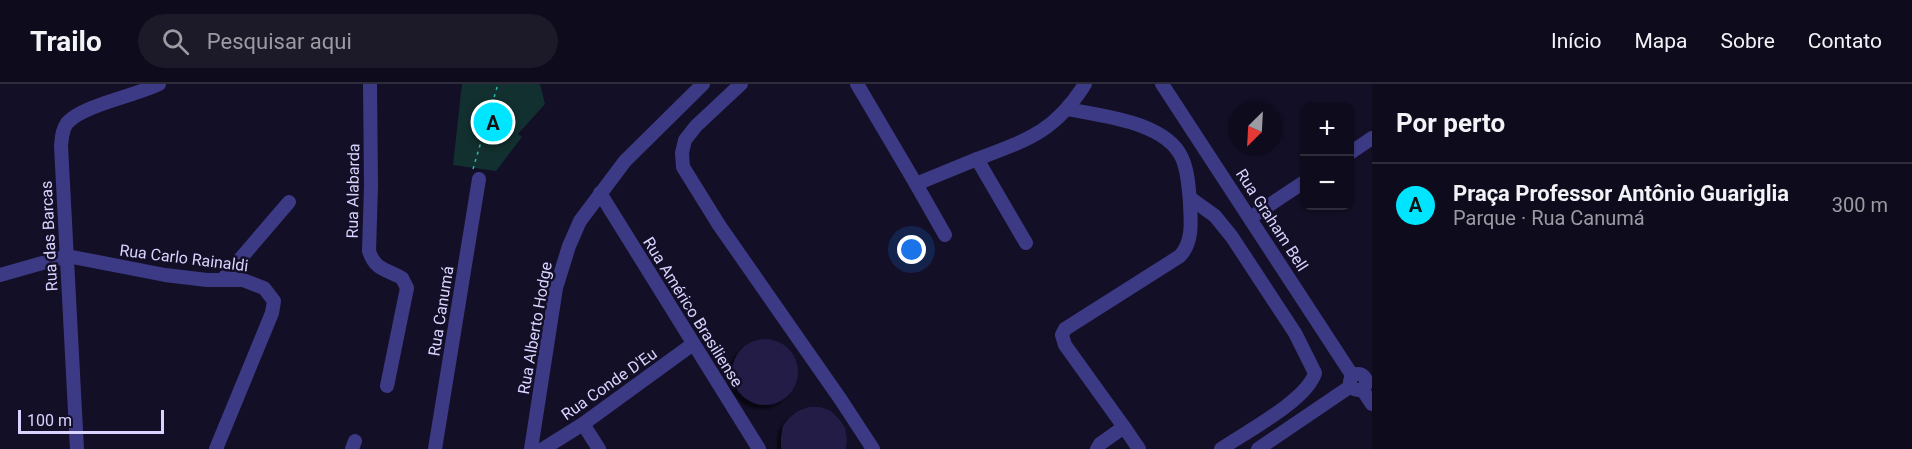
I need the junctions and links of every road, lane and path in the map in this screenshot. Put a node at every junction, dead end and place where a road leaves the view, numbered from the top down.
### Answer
1 (159, 84) edge
2 (370, 84) edge
3 (498, 84) edge
4 (703, 84) edge
5 (741, 84) edge
6 (857, 84) edge
7 (1085, 84) edge
8 (1162, 84) edge
9 (1067, 109) junction
10 (1372, 138) edge
11 (1354, 150) edge
12 (977, 159) junction
13 (476, 175) joint
14 (916, 184) junction
15 (1300, 185) edge
16 (600, 192) junction
17 (1190, 198) junction
18 (289, 202) dead end
19 (1250, 218) junction
20 (945, 235) dead end
21 (1026, 243) dead end
22 (67, 256) junction
23 (0, 275) edge
24 (223, 279) junction
25 (693, 344) junction
26 (1360, 380) edge
27 (387, 386) dead end
28 (1372, 404) edge
29 (583, 424) junction
30 (1124, 427) junction
31 (77, 449) edge
32 (216, 449) edge
33 (435, 449) edge
34 (531, 449) edge
35 (543, 449) edge
36 (599, 449) edge
37 (759, 449) edge
38 (873, 449) edge
39 (1097, 449) edge
40 (1139, 449) edge
41 (1221, 449) edge
42 (1258, 449) edge

1 - 22 street, Rua das Barcas
2 - 27 street, Rua Alabarda
3 - 13 path
4 - 16 street, Rua Alberto Hodge
5 - 38 street
6 - 14 street
7 - 9 street
8 - 19 street, Rua Graham Bell
9 - 12 street
9 - 17 street
10 - 11 street
12 - 14 street
12 - 21 street
13 - 33 street, Rua Canumá
14 - 20 street
15 - 19 street
16 - 25 street, Rua Américo Brasiliense
16 - 34 street, Rua Alberto Hodge
17 - 30 street
17 - 41 street
18 - 24 street
19 - 26 street, Rua Graham Bell
22 - 23 street
22 - 24 street, Rua Carlo Rainaldi
22 - 31 street, Rua das Barcas
24 - 32 street, Rua Carlo Rainaldi
25 - 29 street, Rua Conde D'Eu
25 - 37 street, Rua Américo Brasiliense
26 - 28 street, Rua Graham Bell
26 - 42 street
29 - 35 street, Rua Conde D'Eu
29 - 36 street
30 - 39 street
30 - 40 street

